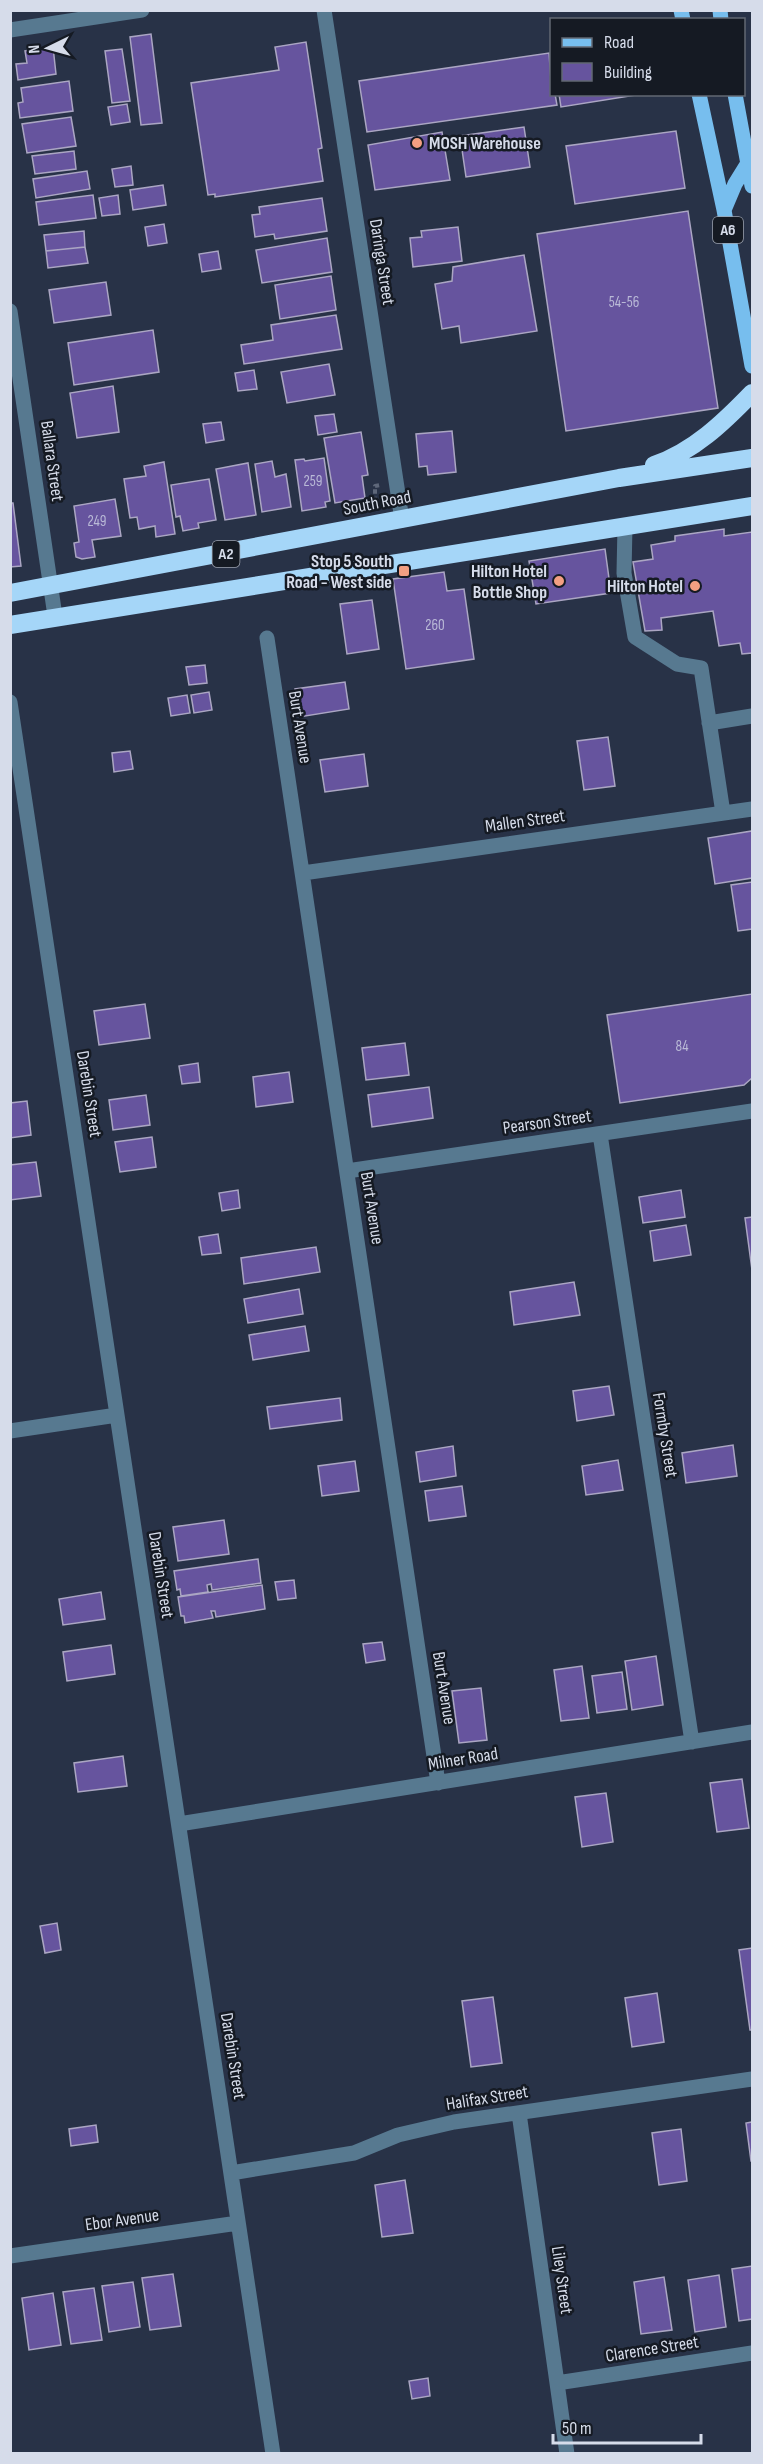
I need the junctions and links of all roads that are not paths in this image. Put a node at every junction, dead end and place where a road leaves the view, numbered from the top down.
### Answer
1 (142, 10) edge
2 (324, 10) edge
3 (10, 30) edge
4 (699, 96) edge
5 (735, 96) edge
6 (750, 162) edge
7 (753, 186) edge
8 (724, 210) junction
9 (10, 311) edge
10 (753, 366) edge
11 (753, 393) edge
12 (753, 458) edge
13 (619, 478) junction
14 (753, 506) edge
15 (402, 520) junction
16 (625, 526) junction
17 (50, 587) junction
18 (10, 593) edge
19 (55, 616) junction
20 (10, 625) edge
21 (267, 638) dead end
22 (10, 702) edge
23 (753, 716) edge
24 (709, 723) junction
25 (753, 809) edge
26 (723, 813) junction
27 (303, 873) junction
28 (753, 1111) edge
29 (600, 1134) junction
30 (347, 1171) junction
31 (117, 1415) junction
32 (10, 1431) edge
33 (753, 1732) edge
34 (692, 1742) junction
35 (438, 1783) junction
36 (179, 1824) junction
37 (753, 2079) edge
38 (519, 2113) junction
39 (231, 2173) junction
40 (238, 2223) junction
41 (10, 2256) edge
42 (753, 2353) edge
43 (557, 2383) junction
44 (273, 2454) edge
45 (567, 2454) edge

1 - 3 street
2 - 15 street, Daringa Street
4 - 8 main road, A6
5 - 6 main road
6 - 7 main road
6 - 8 main road
8 - 10 main road, A6
9 - 17 street, Ballara Street
11 - 13 highway
12 - 13 highway, South Road / A2
13 - 15 highway, South Road / A2
14 - 16 highway, A2
15 - 17 highway, South Road / A2
16 - 19 highway, A2
16 - 24 street
17 - 18 highway, South Road / A2
17 - 19 street, Ballara Street
19 - 20 highway, A2
21 - 27 street, Burt Avenue
22 - 31 street, Darebin Street
23 - 24 street
24 - 26 street
25 - 26 street, Mallen Street
26 - 27 street, Mallen Street
27 - 30 street, Burt Avenue
28 - 29 street, Pearson Street
29 - 30 street, Pearson Street
29 - 34 street, Formby Street
30 - 35 street, Burt Avenue
31 - 32 street
31 - 36 street, Darebin Street
33 - 34 street, Milner Road
34 - 35 street, Milner Road
35 - 36 street, Milner Road
36 - 39 street, Darebin Street
37 - 38 street, Halifax Street
38 - 39 street, Halifax Street
38 - 43 street, Liley Street
39 - 40 street, Darebin Street
40 - 41 street, Ebor Avenue
40 - 44 street, Darebin Street
42 - 43 street, Clarence Street
43 - 45 street, Liley Street

